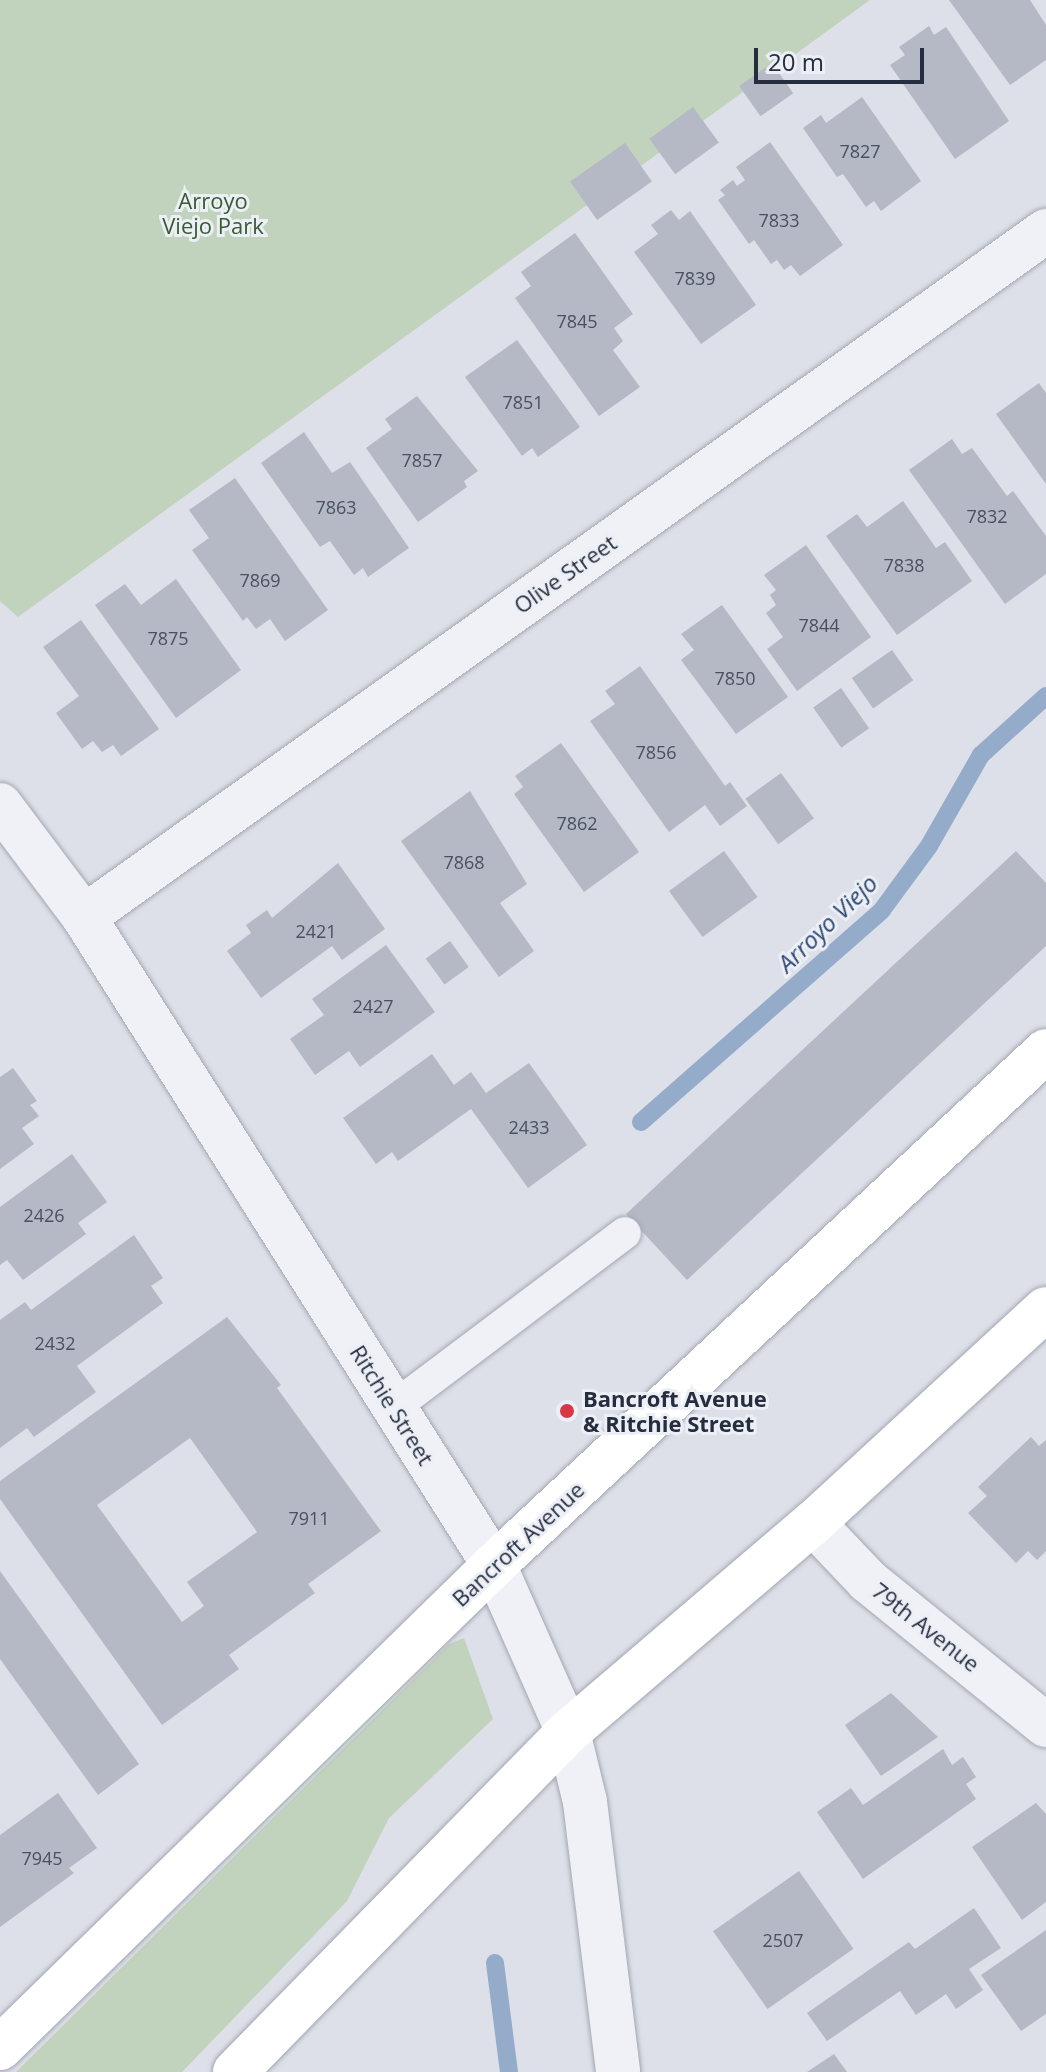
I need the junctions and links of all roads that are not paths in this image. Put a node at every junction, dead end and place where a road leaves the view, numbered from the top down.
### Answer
1 (1046, 231) edge
2 (0, 805) edge
3 (84, 917) junction
4 (1046, 1051) edge
5 (625, 1233) dead end
6 (1046, 1309) edge
7 (394, 1407) junction
8 (813, 1523) junction
9 (494, 1565) junction
10 (1046, 1725) edge
11 (568, 1732) junction
12 (0, 2048) edge
13 (235, 2072) edge
14 (618, 2072) edge

1 - 3 street, Olive Street
2 - 3 street, Ritchie Street
3 - 7 street, Ritchie Street
4 - 9 main road, Bancroft Avenue
5 - 7 lane
6 - 8 main road
7 - 9 street, Ritchie Street
8 - 10 street, 79th Avenue
8 - 11 main road
9 - 11 street, Ritchie Street
9 - 12 main road, Bancroft Avenue
11 - 13 main road
11 - 14 street, Ritchie Street

